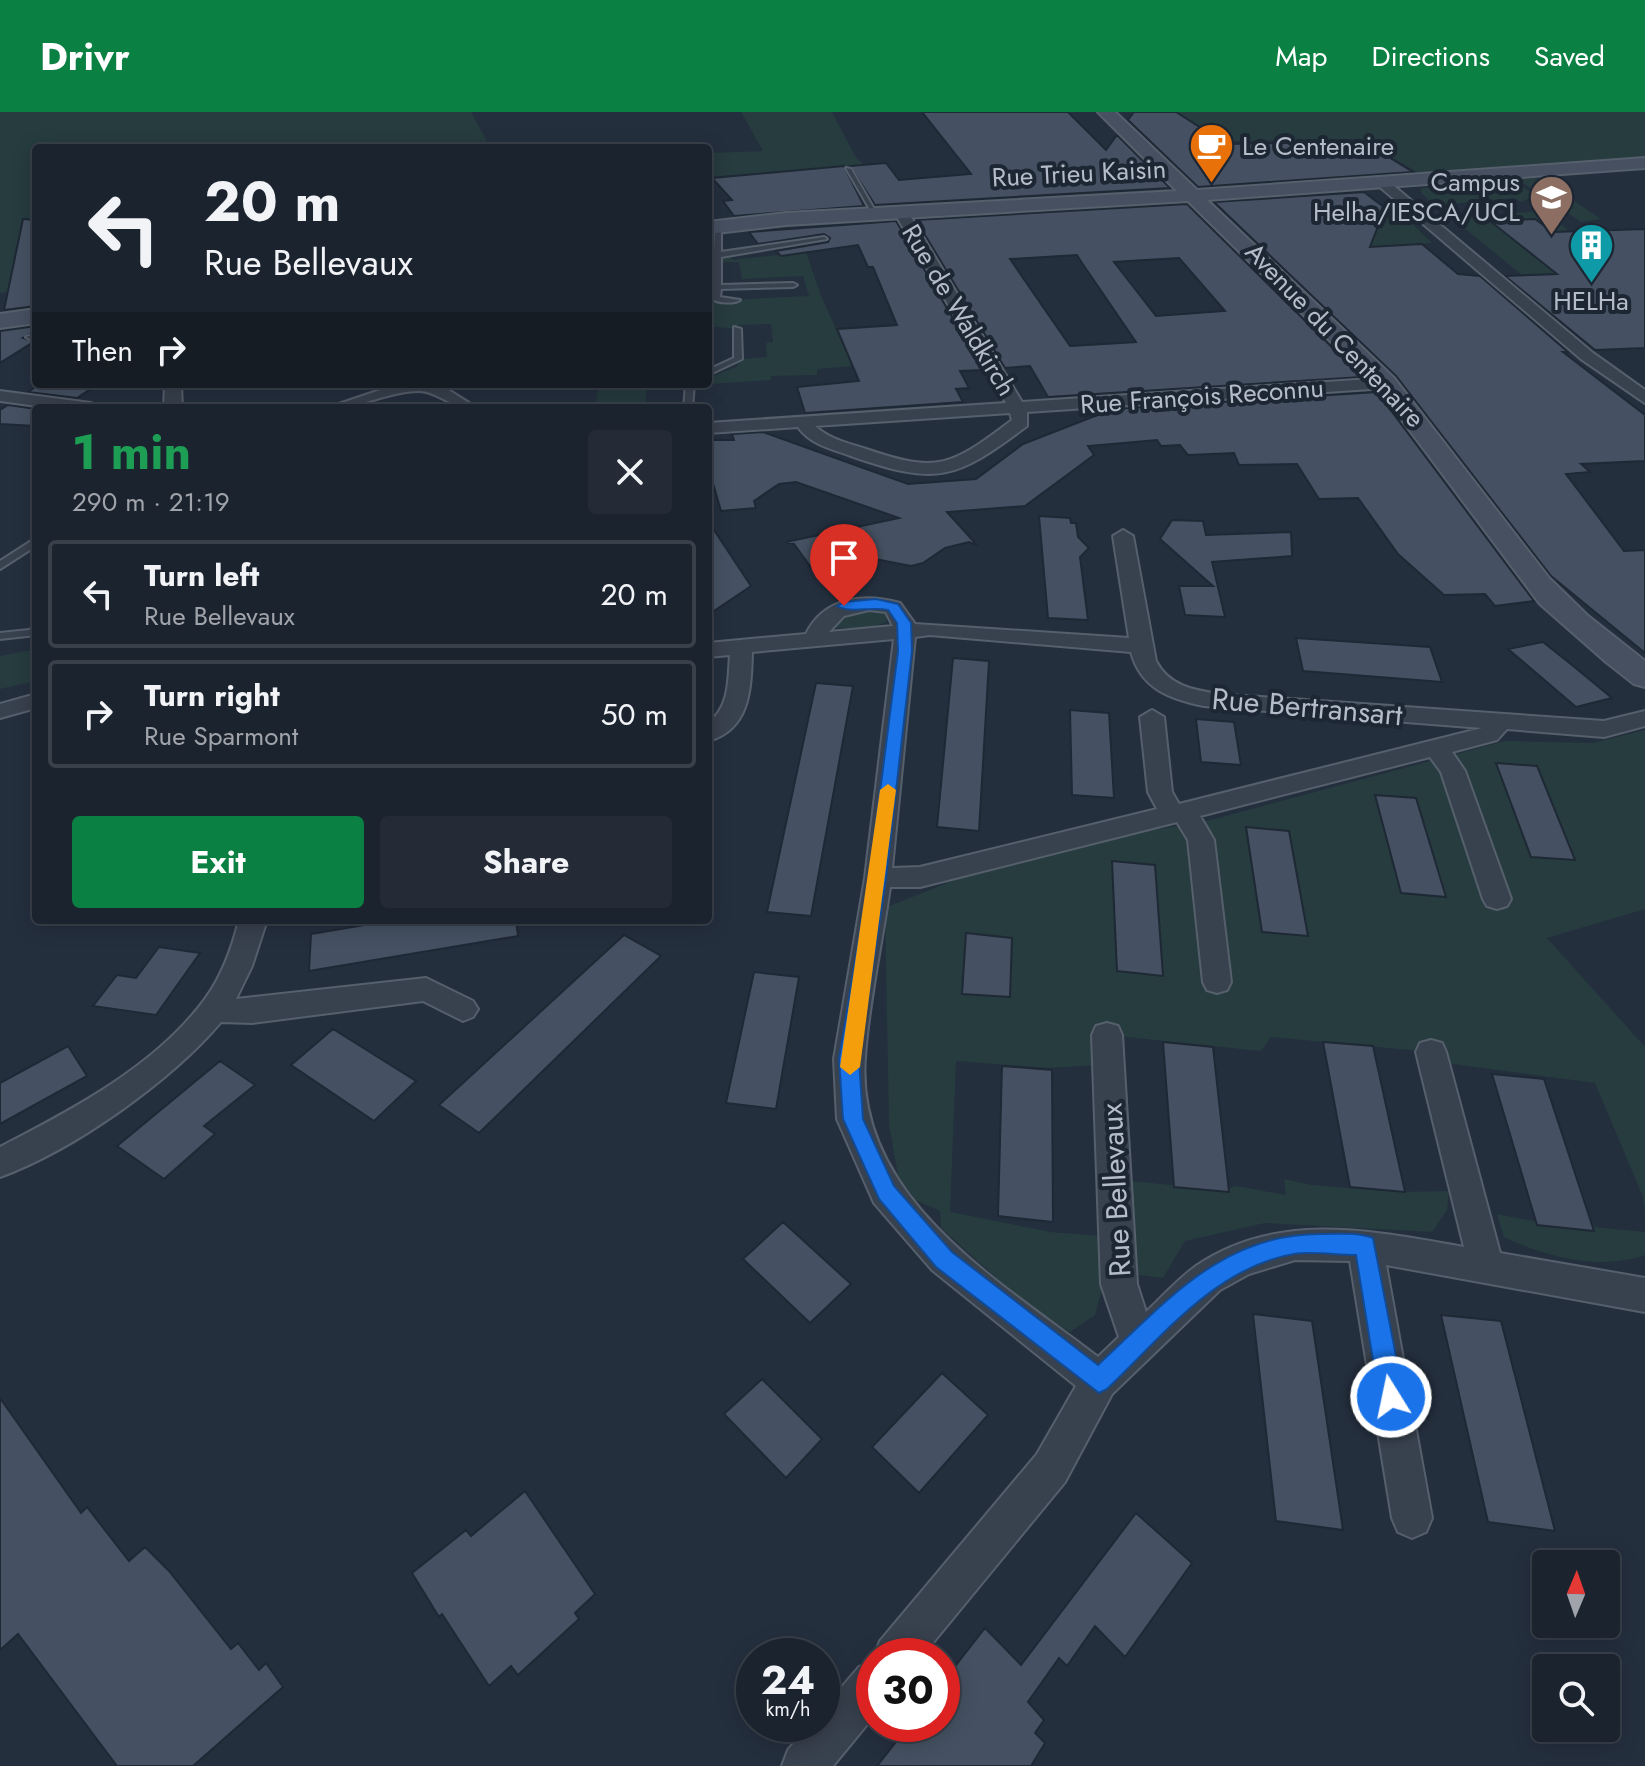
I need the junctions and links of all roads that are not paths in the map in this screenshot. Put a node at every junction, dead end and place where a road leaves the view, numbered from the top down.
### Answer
1 (1106, 112) edge
2 (1645, 163) edge
3 (848, 169) dead end
4 (1384, 184) junction
5 (1190, 194) junction
6 (901, 212) junction
7 (875, 213) junction
8 (713, 227) edge
9 (824, 239) dead end
10 (718, 255) junction
11 (793, 285) dead end
12 (717, 287) junction
13 (736, 300) dead end
14 (0, 321) edge
15 (32, 329) edge
16 (737, 329) dead end
17 (712, 371) edge
18 (1386, 383) junction
19 (402, 388) edge
20 (433, 388) edge
21 (0, 396) edge
22 (1645, 398) edge
23 (61, 404) edge
24 (349, 404) edge
25 (461, 404) edge
26 (1018, 409) junction
27 (804, 424) junction
28 (712, 428) edge
29 (1123, 536) dead end
30 (32, 544) edge
31 (0, 566) edge
32 (32, 633) edge
33 (904, 634) junction
34 (0, 636) edge
35 (815, 638) junction
36 (1141, 646) junction
37 (741, 648) junction
38 (712, 650) edge
39 (1645, 677) edge
40 (32, 702) edge
41 (0, 711) edge
42 (1152, 717) dead end
43 (1645, 718) edge
44 (1500, 722) junction
45 (712, 731) edge
46 (1436, 748) junction
47 (1178, 812) junction
48 (878, 878) junction
49 (1497, 899) dead end
50 (252, 924) edge
51 (1217, 982) dead end
52 (463, 1009) dead end
53 (214, 1010) junction
54 (1107, 1035) dead end
55 (1431, 1052) dead end
56 (0, 1163) edge
57 (1365, 1245) junction
58 (1486, 1265) junction
59 (1645, 1295) edge
60 (1139, 1342) junction
61 (1099, 1381) junction
62 (1412, 1518) dead end
63 (910, 1638) edge
64 (856, 1704) edge
65 (804, 1766) edge

1 - 5 main road, Avenue du Centenaire
2 - 4 main road, Rue Trieu Kaisin
3 - 7 lane
4 - 5 main road, Rue Trieu Kaisin
4 - 22 street
5 - 6 main road, Rue Trieu Kaisin
5 - 18 main road, Avenue du Centenaire
6 - 7 main road, Rue Trieu Kaisin
6 - 26 street, Rue de Waldkirch
7 - 8 main road, Rue Trieu Kaisin
8 - 10 lane
9 - 10 lane
10 - 12 lane
11 - 12 lane
12 - 13 lane
14 - 15 main road
16 - 17 lane
18 - 26 street, Rue François Reconnu
18 - 39 main road, Avenue du Centenaire
19 - 24 street
20 - 25 street
21 - 23 street
26 - 27 street, Rue François Reconnu
26 - 27 street
27 - 28 street, Rue François Reconnu
29 - 36 street
30 - 31 lane
32 - 34 lane
33 - 35 street
33 - 35 street
33 - 36 street
33 - 48 street
35 - 37 street
36 - 44 street, Rue Bertransart
37 - 38 street
37 - 45 street
40 - 41 street
42 - 47 street
43 - 44 street, Rue Bertransart
44 - 46 street, Rue Bertransart
46 - 47 street, Rue Bertransart
46 - 49 street, Rue Bertransart
47 - 48 street, Rue Bertransart
47 - 51 street
48 - 61 street
50 - 53 street
52 - 53 street
53 - 56 street
54 - 60 street, Rue Bellevaux
55 - 58 street
57 - 58 street
57 - 60 street
57 - 62 street
58 - 59 street
60 - 61 street
61 - 63 street
64 - 65 street

